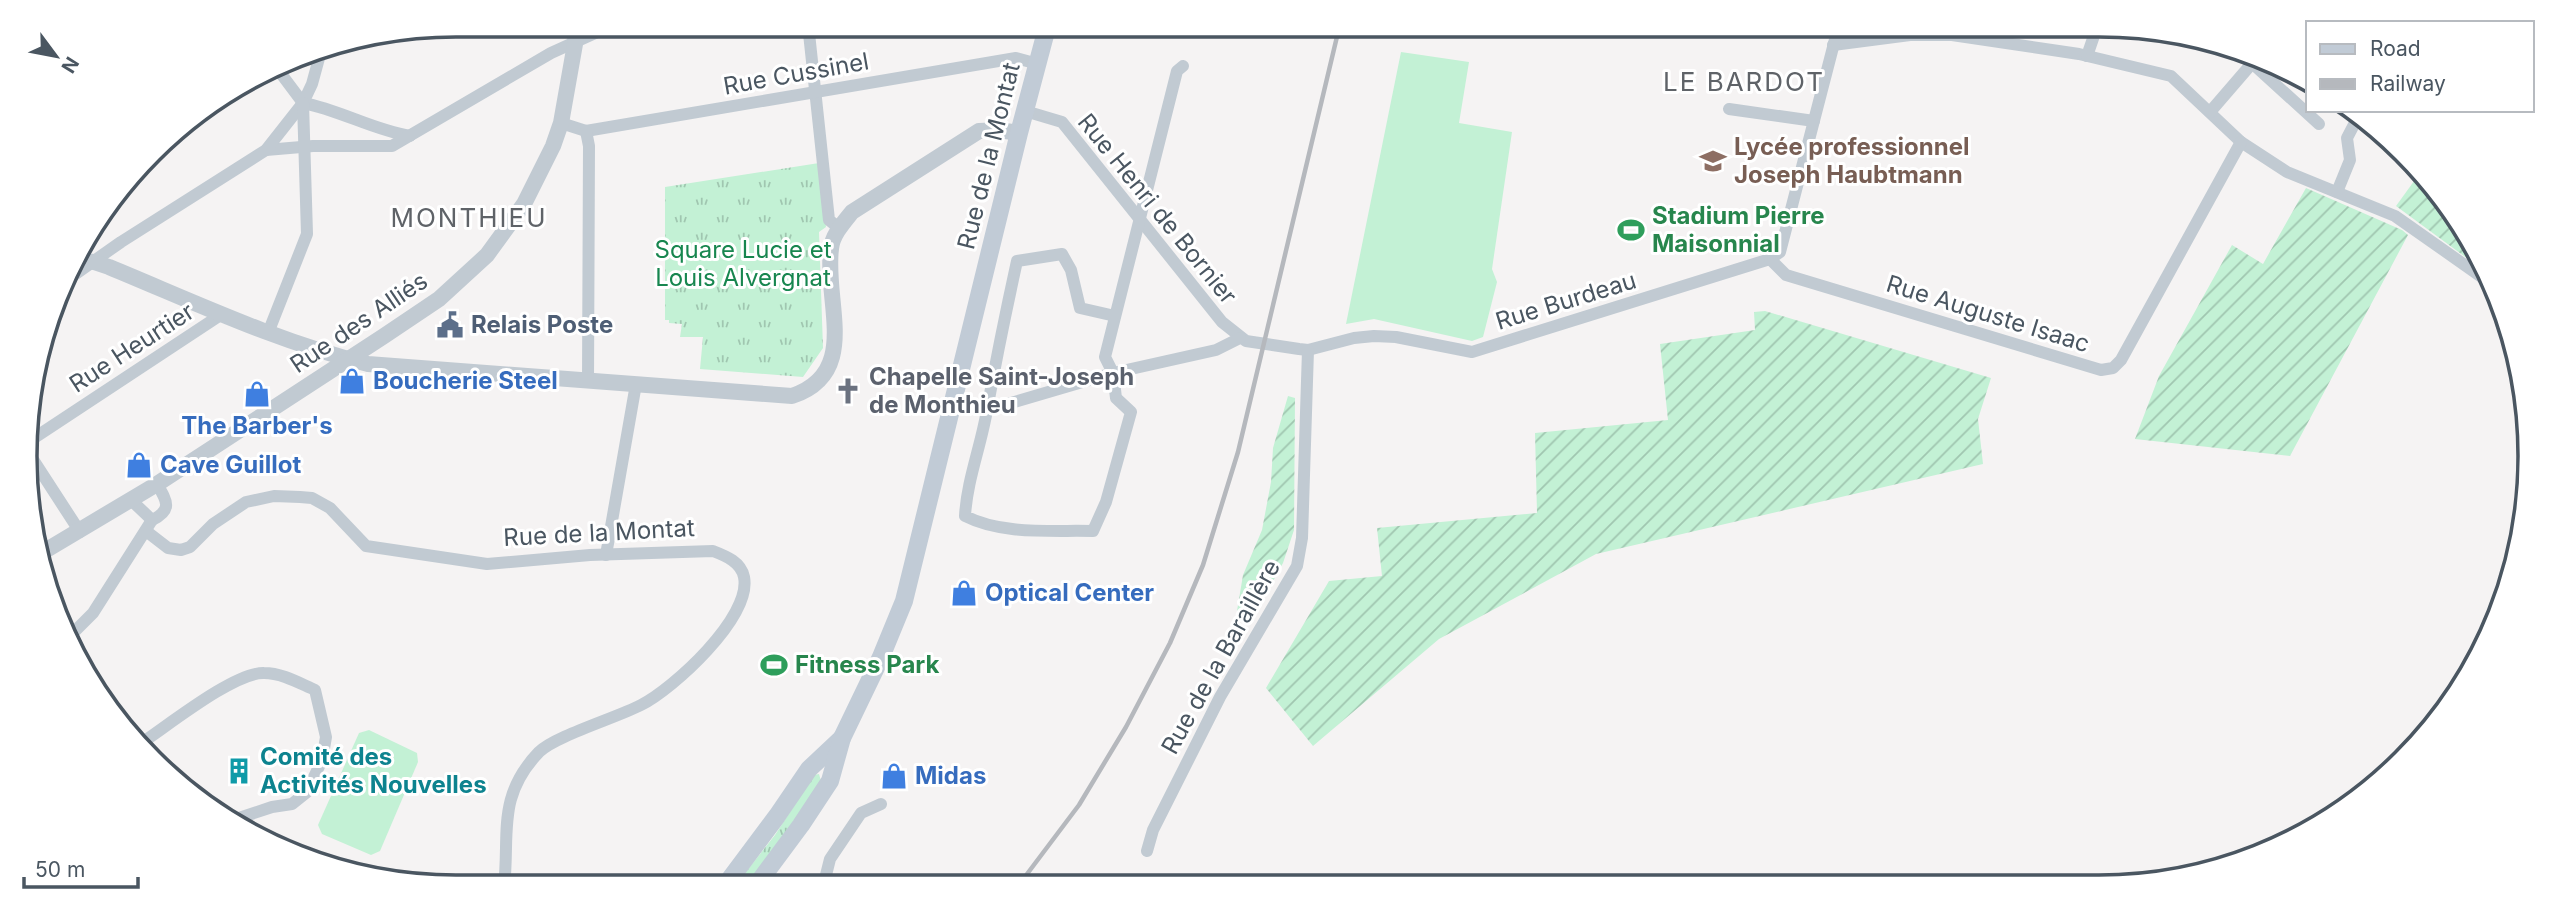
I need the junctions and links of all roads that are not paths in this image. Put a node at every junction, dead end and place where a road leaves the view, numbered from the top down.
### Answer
1 (575, 37) edge
2 (589, 37) edge
3 (809, 37) edge
4 (1045, 37) edge
5 (1835, 37) edge
6 (1895, 37) edge
7 (1965, 37) edge
8 (2094, 37) edge
9 (575, 44) junction
10 (1833, 45) junction
11 (2087, 56) junction
12 (319, 60) edge
13 (1038, 64) junction
14 (2250, 65) edge
15 (1182, 66) dead end
16 (2262, 70) edge
17 (282, 75) edge
18 (815, 91) junction
19 (303, 103) junction
20 (1730, 109) dead end
21 (1025, 111) junction
22 (2210, 112) junction
23 (2306, 112) edge
24 (2306, 112) edge
25 (1814, 121) junction
26 (561, 123) junction
27 (2355, 123) edge
28 (2319, 124) dead end
29 (586, 131) junction
30 (1018, 133) junction
31 (411, 136) junction
32 (2241, 142) junction
33 (304, 147) junction
34 (266, 150) junction
35 (2337, 192) junction
36 (1139, 218) junction
37 (839, 228) junction
38 (1770, 259) junction
39 (85, 261) edge
40 (94, 262) junction
41 (80, 271) edge
42 (2476, 273) edge
43 (222, 314) junction
44 (1115, 316) junction
45 (268, 333) junction
46 (1246, 341) junction
47 (1303, 350) junction
48 (348, 359) junction
49 (1113, 373) junction
50 (588, 382) junction
51 (636, 384) junction
52 (987, 410) junction
53 (38, 436) edge
54 (37, 466) edge
55 (158, 484) junction
56 (131, 500) junction
57 (149, 525) junction
58 (79, 532) junction
59 (48, 550) edge
60 (606, 555) junction
61 (75, 631) edge
62 (842, 738) junction
63 (148, 739) edge
64 (881, 804) dead end
65 (243, 817) edge
66 (1147, 851) dead end
67 (504, 875) edge
68 (733, 875) edge
69 (764, 875) edge
70 (825, 875) edge

1 - 9 street, Rue des Alliés
2 - 9 street
3 - 18 street
4 - 13 main road, Rue de la Montat
5 - 10 street
6 - 10 street
7 - 11 street
8 - 11 street
9 - 26 street, Rue des Alliés
9 - 31 street
10 - 25 street
11 - 22 street
12 - 19 street
13 - 18 street, Rue Cussinel
13 - 21 main road, Rue de la Montat
14 - 22 street
15 - 36 street
16 - 23 street
17 - 19 street
18 - 29 street, Rue Cussinel
18 - 37 street
19 - 31 street
19 - 33 street
19 - 34 street
20 - 25 street
21 - 30 main road, Rue de la Montat
21 - 36 street, Rue Henri de Bornier
22 - 32 street
24 - 28 street
25 - 38 street
26 - 29 street, Rue Cussinel
26 - 48 street, Rue des Alliés
27 - 35 street
29 - 50 street
30 - 37 street
30 - 62 main road, Rue de la Montat
31 - 33 street
32 - 35 street
32 - 38 street, Rue Auguste Isaac
33 - 34 street
33 - 45 street
34 - 40 street
35 - 42 street
36 - 44 street
36 - 46 street, Rue Henri de Bornier
37 - 51 street
38 - 47 street, Rue Burdeau
39 - 40 street
40 - 41 street
40 - 43 street
43 - 45 street
43 - 53 street, Rue Heurtier
44 - 49 street
44 - 52 street
45 - 48 street
46 - 47 street, Rue Burdeau
46 - 49 street
47 - 66 street, Rue de la Baraillère
48 - 50 street
48 - 55 street, Rue des Alliés
49 - 52 street
49 - 52 street
50 - 51 street
51 - 60 street
54 - 58 street
55 - 56 street, Rue des Alliés
55 - 57 street
56 - 57 street
56 - 58 street, Rue des Alliés
57 - 60 street, Rue de la Montat
57 - 61 street
58 - 59 street, Rue des Alliés
60 - 67 street, Rue de la Montat
62 - 68 main road, Rue de la Montat
62 - 69 main road, Rue de la Montat
63 - 65 street
64 - 70 street

